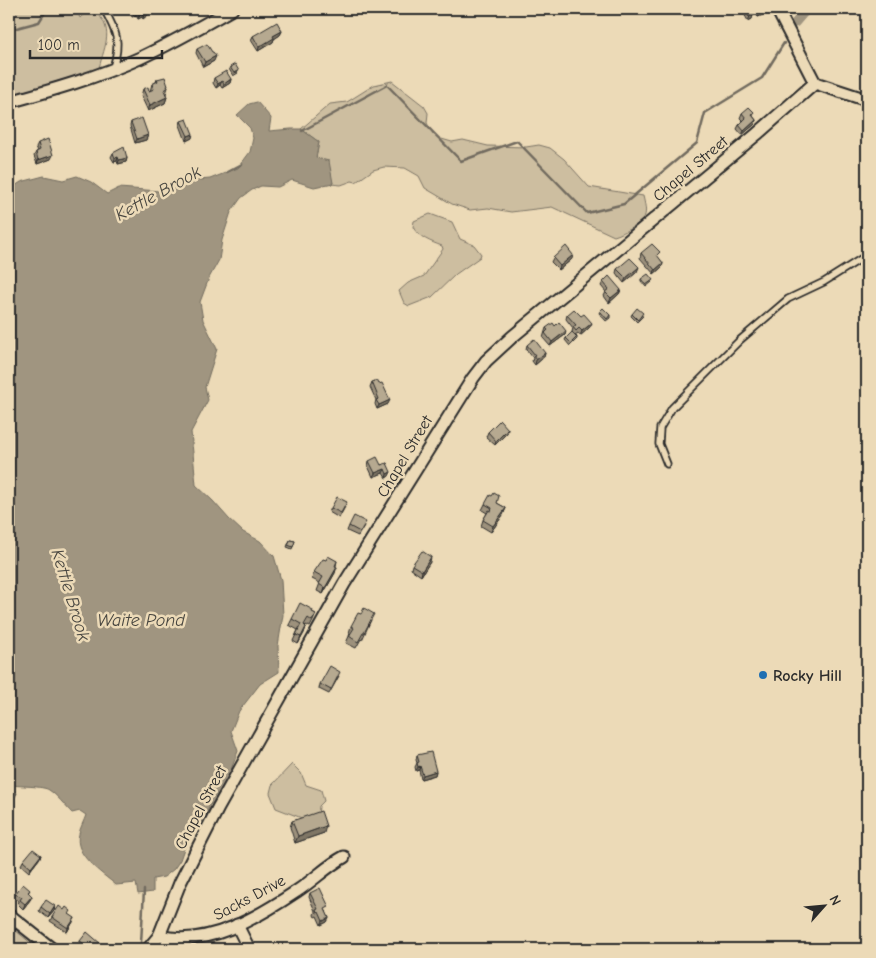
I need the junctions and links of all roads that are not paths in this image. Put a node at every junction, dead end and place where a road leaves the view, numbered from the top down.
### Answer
1 (104, 9) edge
2 (232, 9) edge
3 (778, 9) edge
4 (112, 69) junction
5 (815, 83) junction
6 (867, 100) edge
7 (9, 102) edge
8 (867, 255) edge
9 (667, 464) dead end
10 (344, 857) dead end
11 (13, 918) edge
12 (237, 924) junction
13 (9, 931) edge
14 (159, 936) junction
15 (52, 949) edge
16 (148, 949) edge
17 (249, 949) edge

1 - 4 lane
2 - 4 street
3 - 5 street
4 - 7 street
5 - 6 street
5 - 14 street, Chapel Street
8 - 9 lane
10 - 12 street, Sacks Drive
11 - 13 lane
11 - 15 street
12 - 14 street, Sacks Drive
12 - 17 street
14 - 16 street, Chapel Street

